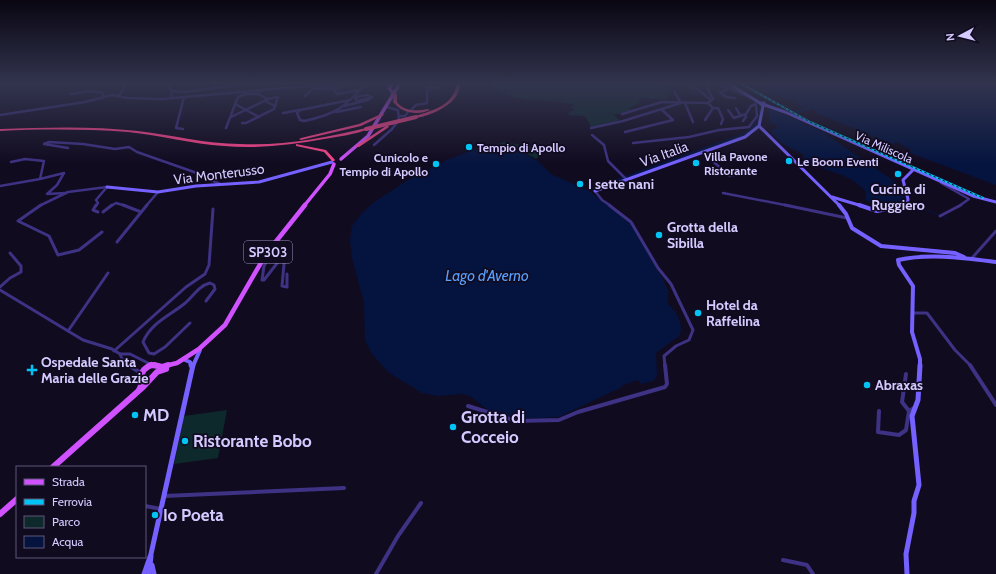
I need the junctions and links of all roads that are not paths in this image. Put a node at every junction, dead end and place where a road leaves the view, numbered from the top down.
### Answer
1 (32, 110) edge
2 (181, 110) edge
3 (234, 110) edge
4 (246, 110) joint
5 (273, 110) edge
6 (300, 110) joint
7 (338, 110) edge
8 (347, 110) edge
9 (385, 110) edge
10 (397, 110) edge
11 (405, 110) edge
12 (429, 110) edge
13 (431, 110) edge
14 (436, 110) edge
15 (636, 110) edge
16 (659, 110) edge
17 (662, 110) edge
18 (688, 110) edge
19 (712, 110) edge
20 (719, 110) edge
21 (728, 110) dead end
22 (737, 110) edge
23 (748, 110) edge
24 (756, 110) edge
25 (762, 110) edge
26 (778, 110) edge
27 (336, 112) junction
28 (408, 112) dead end
29 (283, 113) dead end
30 (622, 114) dead end
31 (0, 115) edge
32 (382, 115) junction
33 (740, 115) junction
34 (745, 115) junction
35 (415, 116) junction
36 (231, 117) junction
37 (259, 117) junction
38 (402, 118) junction
39 (705, 120) dead end
40 (743, 121) dead end
41 (693, 122) dead end
42 (242, 123) dead end
43 (389, 124) junction
44 (721, 124) dead end
45 (759, 126) junction
46 (226, 128) dead end
47 (591, 128) dead end
48 (183, 129) dead end
49 (366, 129) junction
50 (0, 130) edge
51 (625, 132) dead end
52 (592, 135) dead end
53 (293, 142) junction
54 (633, 143) dead end
55 (278, 144) junction
56 (374, 145) dead end
57 (358, 146) junction
58 (68, 148) dead end
59 (702, 152) junction
60 (11, 162) dead end
61 (333, 162) junction
62 (914, 170) junction
63 (750, 171) dead end
64 (40, 179) junction
65 (626, 179) junction
66 (220, 184) junction
67 (0, 186) edge
68 (948, 186) junction
69 (106, 188) junction
70 (595, 191) joint
71 (68, 192) junction
72 (158, 192) junction
73 (723, 193) dead end
74 (832, 197) junction
75 (996, 202) edge
76 (213, 209) dead end
77 (98, 212) dead end
78 (103, 212) dead end
79 (141, 212) junction
80 (941, 216) dead end
81 (847, 218) junction
82 (996, 231) edge
83 (102, 232) dead end
84 (278, 239) junction
85 (117, 242) dead end
86 (10, 253) dead end
87 (964, 258) junction
88 (972, 258) junction
89 (996, 262) edge
90 (108, 273) dead end
91 (287, 274) dead end
92 (0, 289) edge
93 (206, 301) dead end
94 (158, 313) junction
95 (914, 313) junction
96 (167, 317) junction
97 (190, 323) dead end
98 (68, 331) junction
99 (207, 342) junction
100 (114, 350) junction
101 (120, 354) junction
102 (191, 357) junction
103 (152, 365) junction
104 (192, 368) junction
105 (159, 370) junction
106 (906, 374) dead end
107 (142, 375) junction
108 (152, 377) junction
109 (139, 390) junction
110 (996, 405) edge
111 (468, 406) dead end
112 (911, 409) junction
113 (879, 411) dead end
114 (54, 466) edge
115 (344, 488) dead end
116 (164, 496) junction
117 (16, 500) edge
118 (421, 503) dead end
119 (146, 506) edge
120 (161, 509) junction
121 (0, 514) edge
122 (151, 554) junction
123 (782, 560) dead end
124 (152, 561) junction
125 (146, 573) edge
126 (154, 574) edge
127 (376, 574) edge
128 (813, 574) edge
129 (907, 574) edge

1 - 31 street
2 - 48 street
3 - 36 street
4 - 36 street
4 - 37 street
5 - 37 street
6 - 27 street
6 - 29 street
7 - 27 street
8 - 27 street
9 - 32 main road
10 - 38 street
11 - 12 highway
13 - 35 highway
14 - 35 highway
15 - 30 street
16 - 47 street
17 - 51 street
18 - 41 street
19 - 39 street
20 - 44 street
21 - 33 street
22 - 33 street
23 - 34 street
24 - 54 street
25 - 45 street
26 - 62 street, Via Miliscola
28 - 38 street
32 - 53 highway
32 - 57 main road
33 - 34 street
34 - 40 street
35 - 38 highway, bridge
35 - 43 highway, bridge
36 - 46 street
37 - 42 street
38 - 43 highway, bridge
38 - 56 street
43 - 49 highway, bridge
43 - 57 highway
45 - 59 street, Via Italia
45 - 74 street
49 - 53 highway
49 - 55 highway
50 - 53 highway
50 - 55 highway
52 - 65 street
55 - 61 highway
57 - 61 main road
58 - 66 street
59 - 63 street
59 - 65 street, Via Italia
60 - 64 street
61 - 66 street, Via Monterusso
61 - 84 main road, SP303
62 - 68 street, Via Miliscola
62 - 74 street
64 - 67 street
64 - 71 street
65 - 70 street, Via Italia
66 - 72 street, Via Monterusso
68 - 75 street, Via Miliscola
68 - 80 street
69 - 71 street
69 - 72 street, Via Monterusso
69 - 77 street
70 - 111 street, Via Italia
71 - 83 street
72 - 79 street
73 - 81 street
74 - 81 street
76 - 94 street
78 - 79 street
79 - 85 street
81 - 87 street
82 - 88 street
84 - 91 street
84 - 99 main road, SP303
86 - 92 street
87 - 88 street
87 - 95 street
88 - 89 street
90 - 98 street
92 - 98 street
93 - 96 street
94 - 96 street
94 - 100 street
95 - 110 street
95 - 112 street
96 - 97 street
98 - 100 street
99 - 102 main road, SP303
99 - 102 main road
100 - 101 street
101 - 103 street
101 - 107 street
102 - 104 street
102 - 104 street
102 - 105 main road
103 - 105 main road
103 - 107 main road
104 - 116 street
105 - 108 main road
106 - 112 street
107 - 108 main road
107 - 109 main road
108 - 109 main road
109 - 114 main road
112 - 113 street
112 - 129 street
115 - 116 street
116 - 120 street
117 - 121 main road
118 - 127 street
119 - 120 street
120 - 122 street
122 - 124 street
122 - 125 street
123 - 128 street
124 - 125 street
124 - 126 street

